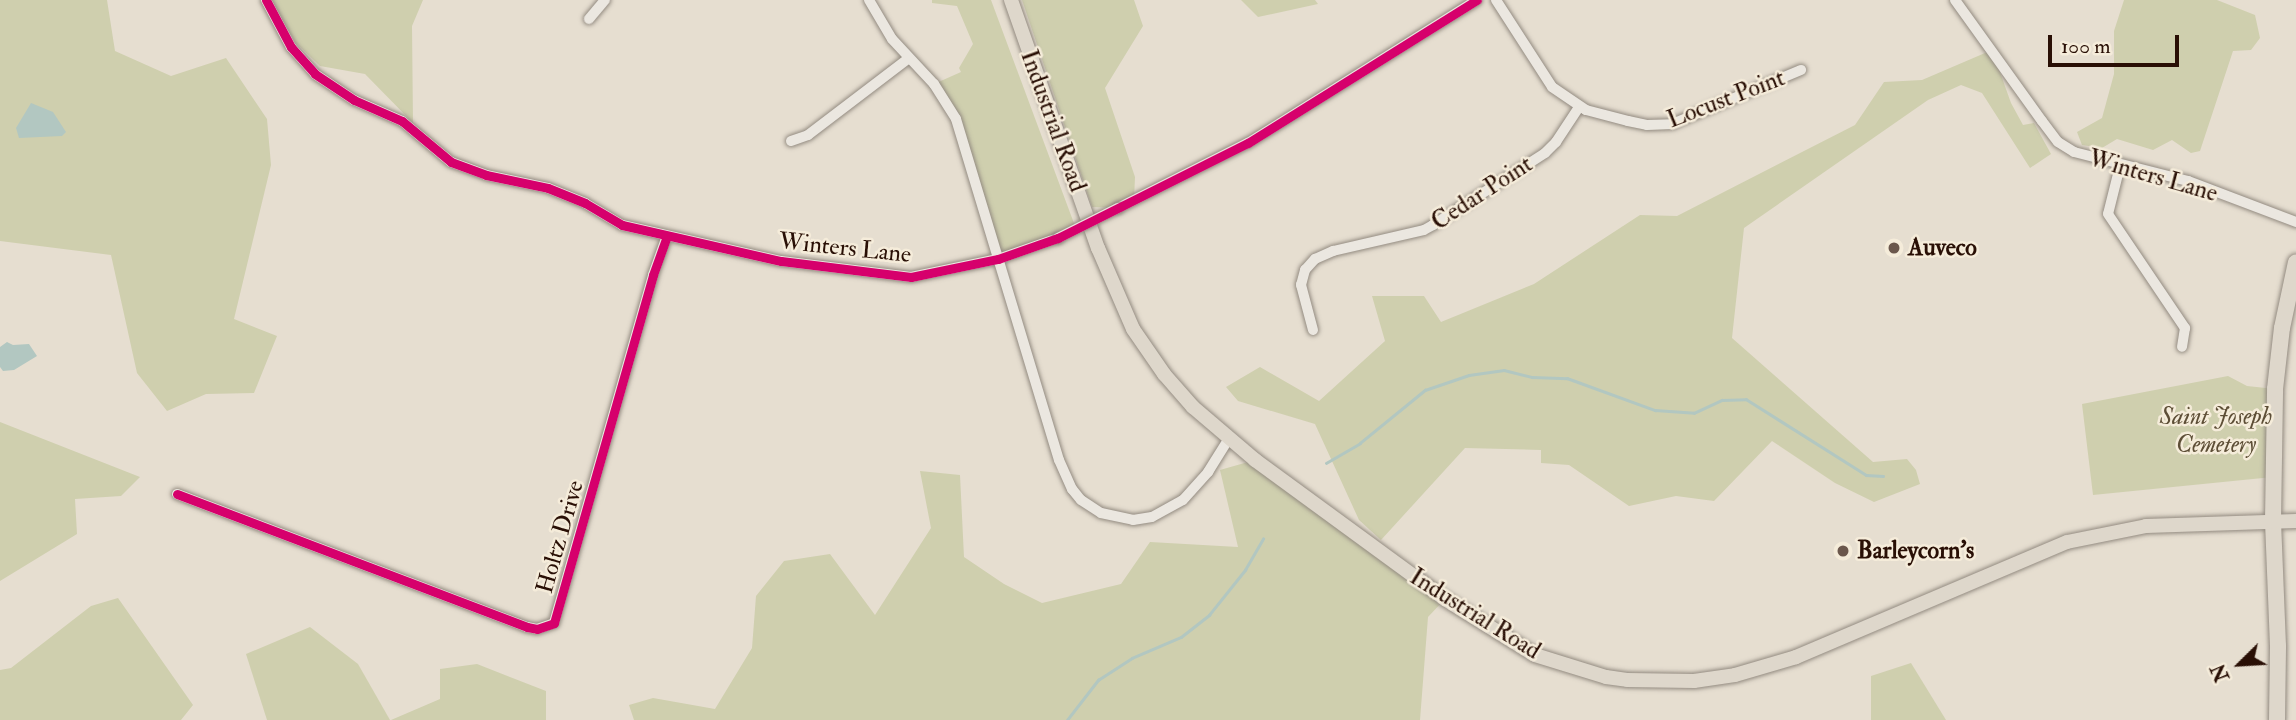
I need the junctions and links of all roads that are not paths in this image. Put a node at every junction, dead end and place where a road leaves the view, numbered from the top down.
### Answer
1 (266, 0) edge
2 (605, 0) edge
3 (869, 0) edge
4 (1011, 0) edge
5 (1477, 0) edge
6 (1496, 0) edge
7 (1955, 0) edge
8 (589, 19) dead end
9 (909, 58) junction
10 (1801, 70) dead end
11 (1579, 107) junction
12 (791, 141) dead end
13 (2120, 166) junction
14 (2296, 222) edge
15 (667, 236) junction
16 (999, 259) junction
17 (2296, 262) edge
18 (1313, 330) dead end
19 (2182, 347) dead end
20 (1229, 439) junction
21 (177, 494) dead end
22 (2273, 521) junction
23 (2296, 522) edge
24 (2277, 720) edge

1 - 15 street, Winters Lane
2 - 8 street
3 - 9 street
4 - 20 main road, Industrial Road
5 - 16 street, Winters Lane, bridge
6 - 11 street, Locust Point
7 - 13 street, Winters Lane
9 - 12 street
9 - 16 street
10 - 11 street, Locust Point
11 - 18 street, Cedar Point
13 - 14 street, Winters Lane
13 - 19 street
15 - 16 street, Winters Lane
15 - 21 street, Holtz Drive
16 - 20 street
17 - 22 highway
20 - 22 main road, Industrial Road
22 - 23 main road, Industrial Road
22 - 24 highway

